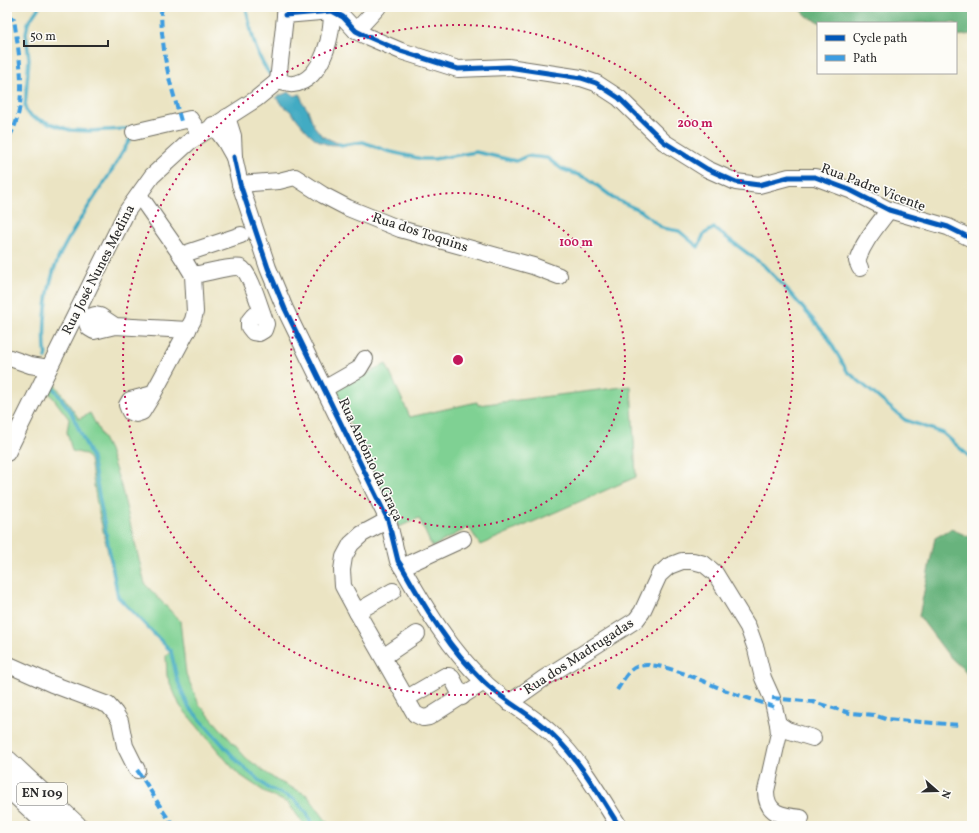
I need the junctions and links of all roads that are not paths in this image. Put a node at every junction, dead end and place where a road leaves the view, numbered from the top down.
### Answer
1 (378, 7) edge
2 (331, 9) edge
3 (286, 11) edge
4 (356, 31) junction
5 (278, 81) junction
6 (227, 117) junction
7 (207, 130) junction
8 (134, 132) dead end
9 (234, 157) junction
10 (240, 184) junction
11 (139, 195) junction
12 (889, 210) junction
13 (241, 235) dead end
14 (972, 239) edge
15 (181, 255) junction
16 (860, 268) dead end
17 (193, 276) junction
18 (559, 276) dead end
19 (264, 318) dead end
20 (115, 326) dead end
21 (188, 330) junction
22 (7, 356) edge
23 (365, 359) dead end
24 (49, 368) junction
25 (324, 389) junction
26 (153, 394) dead end
27 (7, 453) edge
28 (388, 520) junction
29 (462, 539) dead end
30 (402, 567) junction
31 (393, 591) dead end
32 (356, 612) junction
33 (417, 634) dead end
34 (383, 657) junction
35 (7, 664) edge
36 (484, 682) junction
37 (462, 697) junction
38 (407, 698) junction
39 (509, 703) junction
40 (778, 724) junction
41 (813, 738) dead end
42 (7, 761) edge
43 (136, 770) dead end
44 (7, 785) edge
45 (801, 818) dead end
46 (51, 826) edge
47 (76, 826) edge
48 (619, 826) edge

1 - 4 street
2 - 3 street
2 - 4 street, Rua Padre Vicente
2 - 5 street
3 - 5 street
4 - 12 street, Rua Padre Vicente
5 - 6 street, Rua José Nunes Medina
6 - 7 street, Rua José Nunes Medina
6 - 9 street, Rua António da Graça
7 - 8 street, Rua António da Graça
7 - 9 street, Rua António da Graça
7 - 11 street, Rua José Nunes Medina
9 - 10 street, Rua António da Graça
10 - 18 street, Rua dos Toquins
10 - 25 street, Rua António da Graça
11 - 15 street
11 - 24 street, Rua José Nunes Medina
12 - 14 street, Rua Padre Vicente
12 - 16 street
13 - 15 street
15 - 17 street
17 - 19 street
17 - 21 street
20 - 21 street
21 - 26 street
22 - 24 street
23 - 25 street
24 - 27 street, Rua José Nunes Medina
25 - 28 street, Rua António da Graça
28 - 30 street, Rua António da Graça
28 - 32 street
29 - 30 street
30 - 36 street, Rua António da Graça
31 - 32 street
32 - 34 street
33 - 34 street
34 - 38 street
35 - 43 street
36 - 37 street
36 - 39 street, Rua António da Graça
37 - 38 street
37 - 38 street
39 - 40 street, Rua dos Madrugadas
39 - 48 street, Rua António da Graça
40 - 41 street
40 - 45 street, Rua dos Madrugadas
42 - 47 main road, EN 109
44 - 46 main road, EN 109

